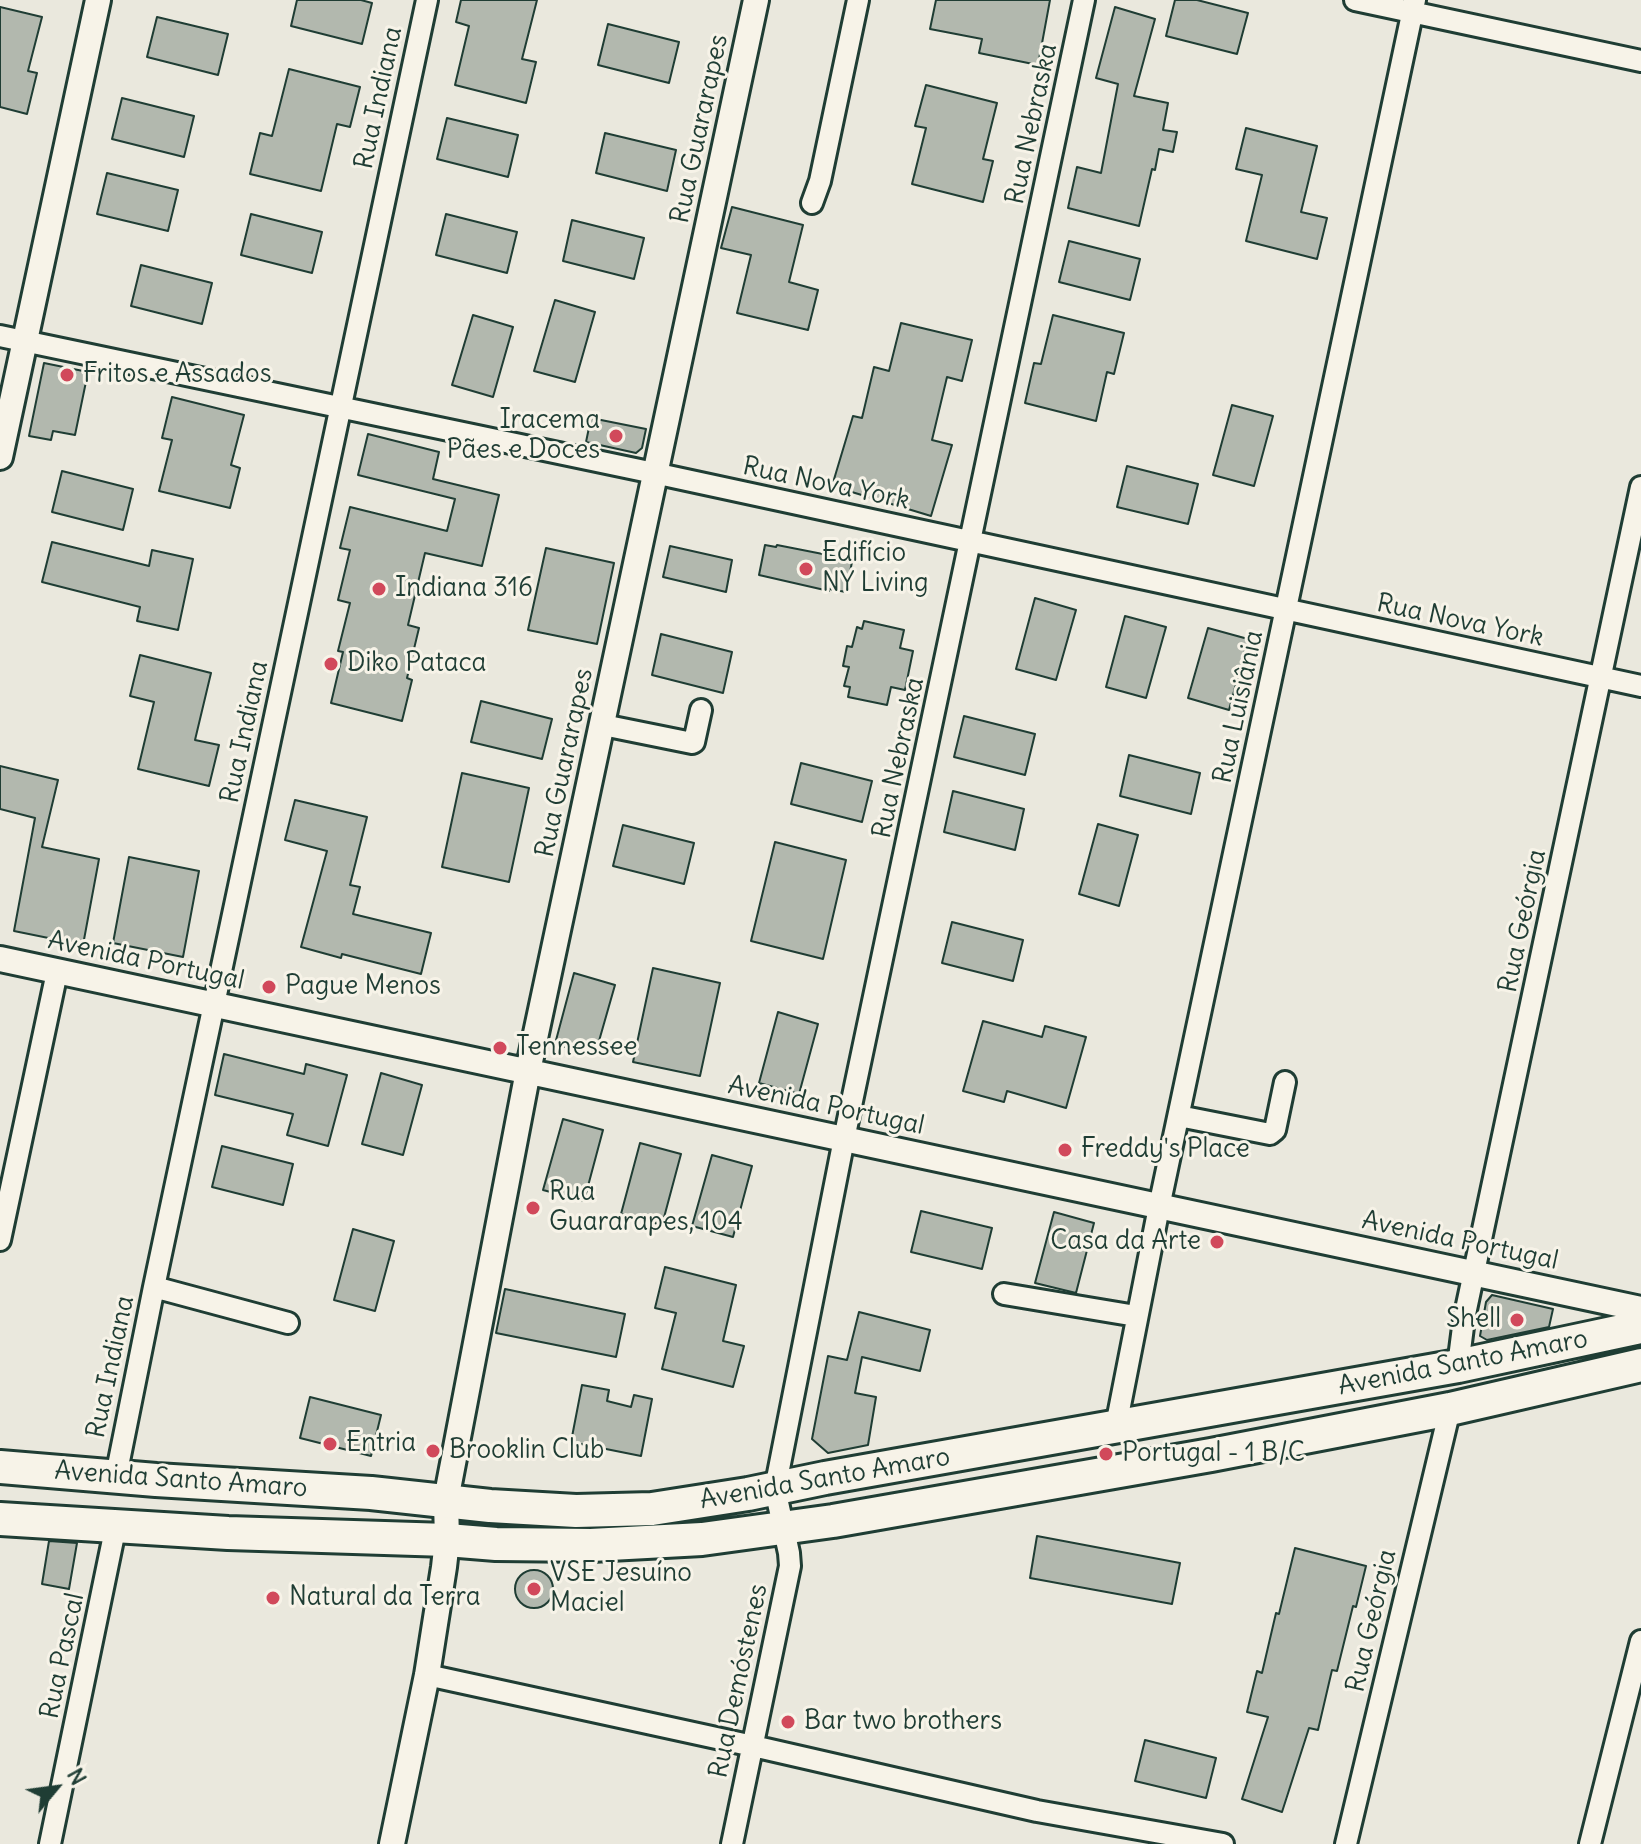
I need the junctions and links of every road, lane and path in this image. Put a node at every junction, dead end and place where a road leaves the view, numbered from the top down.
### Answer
1 (98, 0) edge
2 (427, 0) edge
3 (756, 0) edge
4 (858, 0) edge
5 (1084, 0) edge
6 (1355, 0) edge
7 (1413, 6) edge
8 (1641, 61) edge
9 (812, 203) dead end
10 (0, 336) edge
11 (24, 341) junction
12 (340, 407) junction
13 (0, 457) edge
14 (654, 473) junction
15 (1641, 487) edge
16 (971, 543) junction
17 (1287, 609) junction
18 (1601, 678) junction
19 (1641, 686) edge
20 (701, 710) dead end
21 (603, 725) junction
22 (0, 959) edge
23 (57, 972) junction
24 (214, 1004) junction
25 (528, 1071) junction
26 (1285, 1082) dead end
27 (1179, 1116) junction
28 (844, 1139) junction
29 (1159, 1207) junction
30 (0, 1240) edge
31 (1475, 1272) junction
32 (154, 1287) junction
33 (1004, 1294) dead end
34 (1641, 1309) edge
35 (1136, 1316) junction
36 (288, 1323) dead end
37 (1641, 1327) edge
38 (1641, 1365) edge
39 (1458, 1366) junction
40 (1450, 1409) junction
41 (1116, 1426) junction
42 (0, 1467) edge
43 (116, 1476) junction
44 (775, 1489) junction
45 (446, 1500) junction
46 (0, 1519) edge
47 (116, 1525) junction
48 (783, 1528) junction
49 (463, 1544) junction
50 (1641, 1641) edge
51 (427, 1675) junction
52 (753, 1746) junction
53 (50, 1844) edge
54 (392, 1844) edge
55 (732, 1844) edge
56 (1223, 1844) edge
57 (1346, 1844) edge
58 (1590, 1844) edge

1 - 11 street
2 - 12 street, Rua Indiana
3 - 14 street, Rua Guararapes
4 - 9 street
5 - 16 street, Rua Nebraska
6 - 7 street
7 - 8 street
7 - 17 street, Rua Luisiânia
10 - 11 street, Rua Nova York
11 - 12 street, Rua Nova York
11 - 13 street
12 - 14 street, Rua Nova York
12 - 24 street, Rua Indiana
14 - 16 street, Rua Nova York
14 - 21 street, Rua Guararapes
15 - 18 street, Rua Geórgia
16 - 17 street, Rua Nova York
16 - 28 street, Rua Nebraska
17 - 18 street, Rua Nova York
17 - 27 street, Rua Luisiânia
18 - 19 street, Rua Nova York
18 - 31 street, Rua Geórgia
20 - 21 street
21 - 25 street, Rua Guararapes
22 - 23 street, Avenida Portugal
23 - 24 street, Avenida Portugal
23 - 30 street
24 - 25 street, Avenida Portugal
24 - 32 street, Rua Indiana
25 - 28 street, Avenida Portugal
25 - 45 street, Rua Guararapes
26 - 27 street
27 - 29 street, Rua Luisiânia
28 - 29 street, Avenida Portugal
28 - 44 street, Rua Nebraska
29 - 31 street, Avenida Portugal
29 - 35 street, Rua Luisiânia
31 - 34 street, Avenida Portugal
31 - 39 street, Rua Geórgia
32 - 36 street
32 - 43 street, Rua Indiana
33 - 35 street
35 - 41 street, Rua Luisiânia
37 - 39 main road, Avenida Santo Amaro
38 - 40 main road, Avenida Santo Amaro
39 - 41 main road, Avenida Santo Amaro
40 - 48 main road, Avenida Santo Amaro
40 - 57 street, Rua Geórgia
41 - 44 main road, Avenida Santo Amaro
42 - 43 main road, Avenida Santo Amaro
43 - 45 main road, Avenida Santo Amaro
44 - 45 main road, Avenida Santo Amaro
44 - 48 street, Rua Nebraska
45 - 49 street, Rua Guararapes
46 - 47 main road, Avenida Santo Amaro
47 - 49 main road, Avenida Santo Amaro
47 - 53 street, Rua Pascal
48 - 49 main road, Avenida Santo Amaro
48 - 52 street, Rua Demóstenes
49 - 51 street, Rua Guararapes
50 - 58 street
51 - 52 street
51 - 54 street, Rua Guararapes
52 - 55 street, Rua Demóstenes
52 - 56 street

